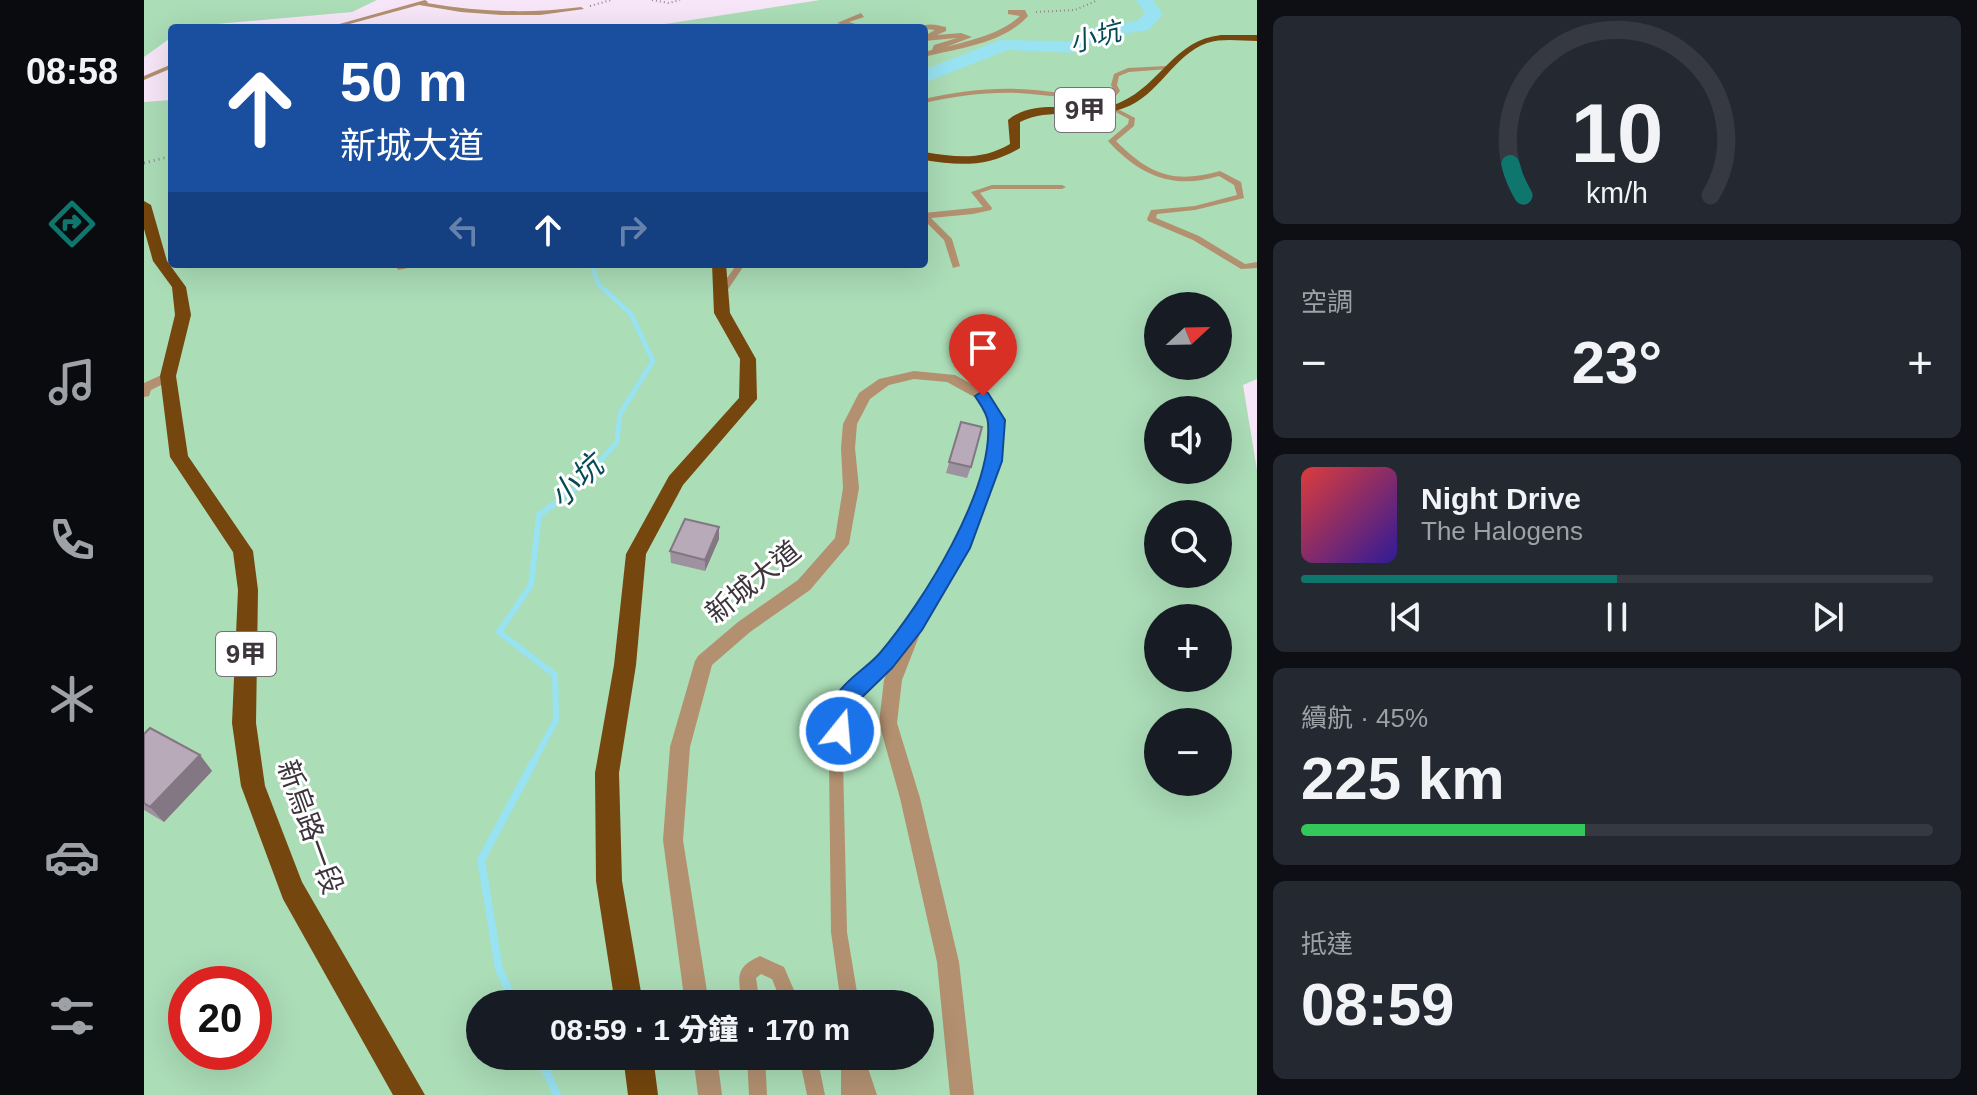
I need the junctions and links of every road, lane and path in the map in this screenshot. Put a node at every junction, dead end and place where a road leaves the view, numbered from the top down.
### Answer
1 (431, 0) edge
2 (611, 0) edge
3 (652, 0) edge
4 (680, 0) edge
5 (1098, 0) edge
6 (421, 4) junction
7 (581, 9) joint
8 (1011, 12) dead end
9 (861, 15) dead end
10 (1020, 21) junction
11 (344, 24) edge
12 (846, 24) edge
13 (928, 26) edge
14 (928, 37) edge
15 (1257, 38) edge
16 (928, 39) edge
17 (935, 52) junction
18 (928, 54) edge
19 (168, 68) edge
20 (1166, 68) junction
21 (144, 78) edge
22 (928, 100) edge
23 (1112, 108) junction
24 (168, 157) edge
25 (928, 157) edge
26 (144, 163) edge
27 (1062, 187) dead end
28 (144, 205) edge
29 (928, 215) edge
30 (928, 218) edge
31 (1257, 265) edge
32 (956, 266) dead end
33 (719, 268) edge
34 (738, 268) edge
35 (720, 295) junction
36 (168, 376) junction
37 (144, 393) edge
38 (915, 624) junction
39 (627, 990) edge
40 (695, 990) edge
41 (749, 990) edge
42 (785, 990) edge
43 (848, 990) edge
44 (640, 1070) edge
45 (707, 1070) edge
46 (757, 1070) edge
47 (811, 1070) edge
48 (852, 1070) edge
49 (858, 1070) edge
50 (410, 1095) edge
51 (643, 1095) edge
52 (710, 1095) edge
53 (758, 1095) edge
54 (816, 1095) edge
55 (850, 1095) edge
56 (868, 1095) edge
57 (962, 1095) edge

1 - 6 lane
2 - 7 path
3 - 4 path
5 - 10 path
6 - 7 lane
6 - 11 lane
8 - 10 street
9 - 12 street
10 - 17 street
13 - 14 street
15 - 20 main road, 9甲
16 - 17 street
17 - 18 street
19 - 21 lane
20 - 22 lane
20 - 23 main road, 9甲
23 - 25 main road, 9甲
23 - 31 lane
24 - 26 path
27 - 29 lane
28 - 36 main road, 新烏路一段 / 9甲
30 - 32 lane
33 - 35 main road
34 - 35 lane
35 - 39 main road
36 - 37 street
36 - 50 main road, 新烏路一段 / 9甲
38 - 40 street, 新城大道
38 - 43 lane
38 - 57 street, 新城大道
41 - 42 lane
44 - 51 main road
45 - 52 street
46 - 53 lane
47 - 54 lane
48 - 55 lane
49 - 56 lane

